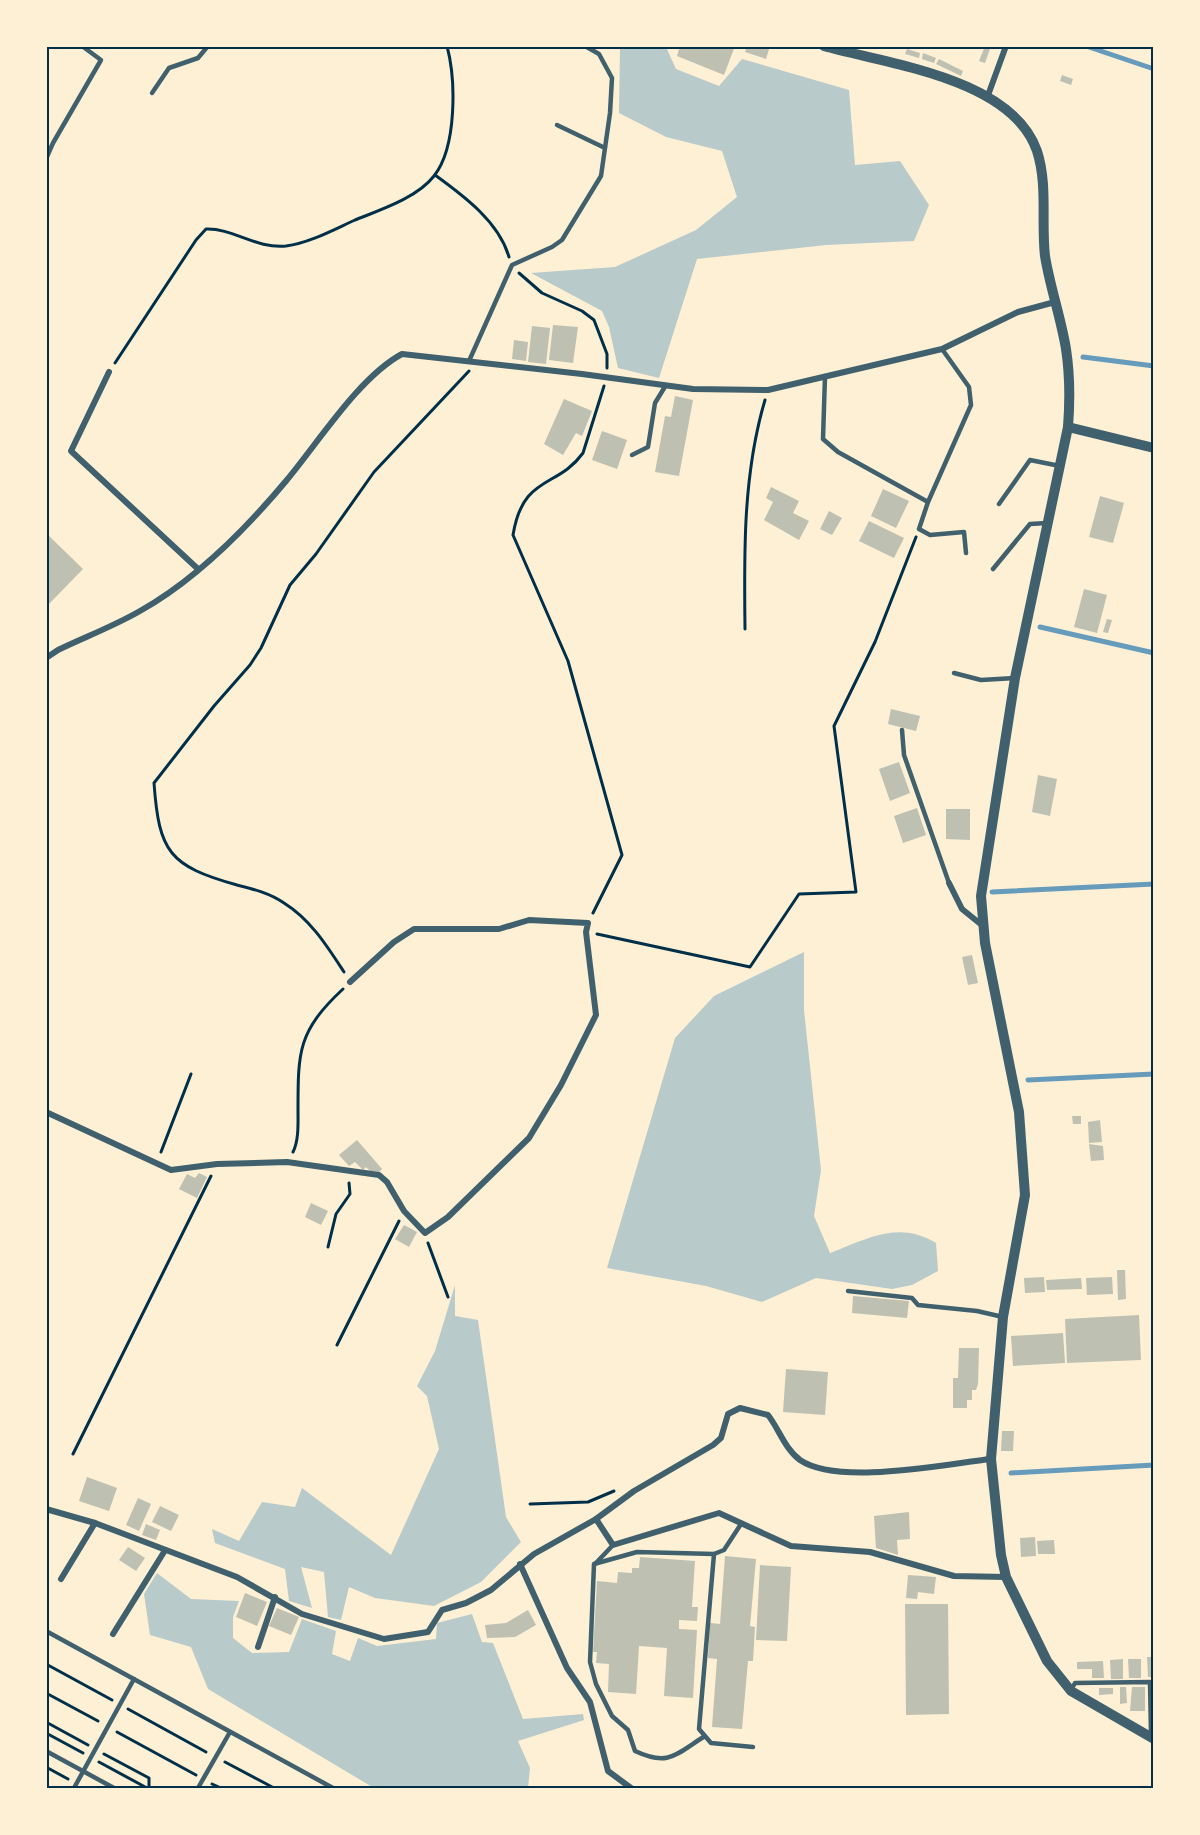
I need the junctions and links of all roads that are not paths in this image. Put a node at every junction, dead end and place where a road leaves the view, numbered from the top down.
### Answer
1 (82, 46) edge
2 (207, 46) edge
3 (585, 46) edge
4 (824, 46) edge
5 (1006, 46) edge
6 (152, 93) dead end
7 (987, 98) junction
8 (556, 125) dead end
9 (605, 148) junction
10 (46, 159) edge
11 (1055, 302) junction
12 (942, 349) junction
13 (469, 361) junction
14 (109, 372) road end
15 (825, 376) junction
16 (666, 385) junction
17 (1068, 427) junction
18 (1154, 448) edge
19 (632, 455) dead end
20 (1060, 466) junction
21 (928, 502) junction
22 (999, 504) dead end
23 (1047, 523) junction
24 (966, 553) dead end
25 (198, 569) junction
26 (993, 569) dead end
27 (46, 658) edge
28 (954, 673) dead end
29 (1015, 678) junction
30 (902, 730) dead end
31 (949, 883) joint
32 (983, 926) junction
33 (350, 982) road end
34 (46, 1112) edge
35 (848, 1291) dead end
36 (1003, 1317) junction
37 (991, 1459) junction
38 (46, 1509) edge
39 (596, 1519) junction
40 (95, 1523) junction
41 (741, 1524) junction
42 (613, 1545) junction
43 (164, 1552) junction
44 (714, 1554) junction
45 (520, 1564) junction
46 (594, 1564) junction
47 (1006, 1577) junction
48 (61, 1578) dead end
49 (275, 1598) junction
50 (46, 1631) edge
51 (113, 1634) dead end
52 (258, 1647) dead end
53 (134, 1679) junction
54 (1071, 1691) junction
55 (230, 1732) junction
56 (705, 1736) junction
57 (1153, 1738) edge
58 (753, 1747) dead end
59 (46, 1751) edge
60 (83, 1772) junction
61 (322, 1783) junction
62 (74, 1788) edge
63 (114, 1788) edge
64 (198, 1788) edge
65 (319, 1788) edge
66 (333, 1788) edge
67 (631, 1788) edge

1 - 10 lane
2 - 6 lane
3 - 9 lane
4 - 7 street
5 - 7 street
7 - 11 street
8 - 9 lane
9 - 13 lane
11 - 12 street
11 - 17 street
12 - 15 street
12 - 21 lane
13 - 16 street
13 - 25 street
14 - 25 street
15 - 16 street
15 - 21 lane
16 - 19 lane
17 - 18 street
17 - 20 street
20 - 22 lane
20 - 23 street
21 - 24 lane
23 - 26 lane
23 - 29 street
25 - 27 street
28 - 29 lane
29 - 32 street
30 - 31 lane
31 - 32 street
32 - 36 street
33 - 34 street
35 - 36 lane
36 - 37 street
37 - 39 street
37 - 47 street
38 - 40 street
39 - 42 street
39 - 45 street
40 - 43 street
40 - 48 street
41 - 42 street
41 - 44 lane
41 - 47 street
42 - 46 lane
43 - 49 street
43 - 51 street
44 - 46 lane
44 - 56 lane
45 - 49 street
45 - 67 street
46 - 56 lane
47 - 54 street
49 - 52 street
50 - 53 lane
53 - 55 lane
53 - 60 lane
54 - 57 street
54 - 57 lane
55 - 61 lane
55 - 64 lane
56 - 58 lane
59 - 60 lane
60 - 62 lane
60 - 63 lane
61 - 65 lane
61 - 66 lane

